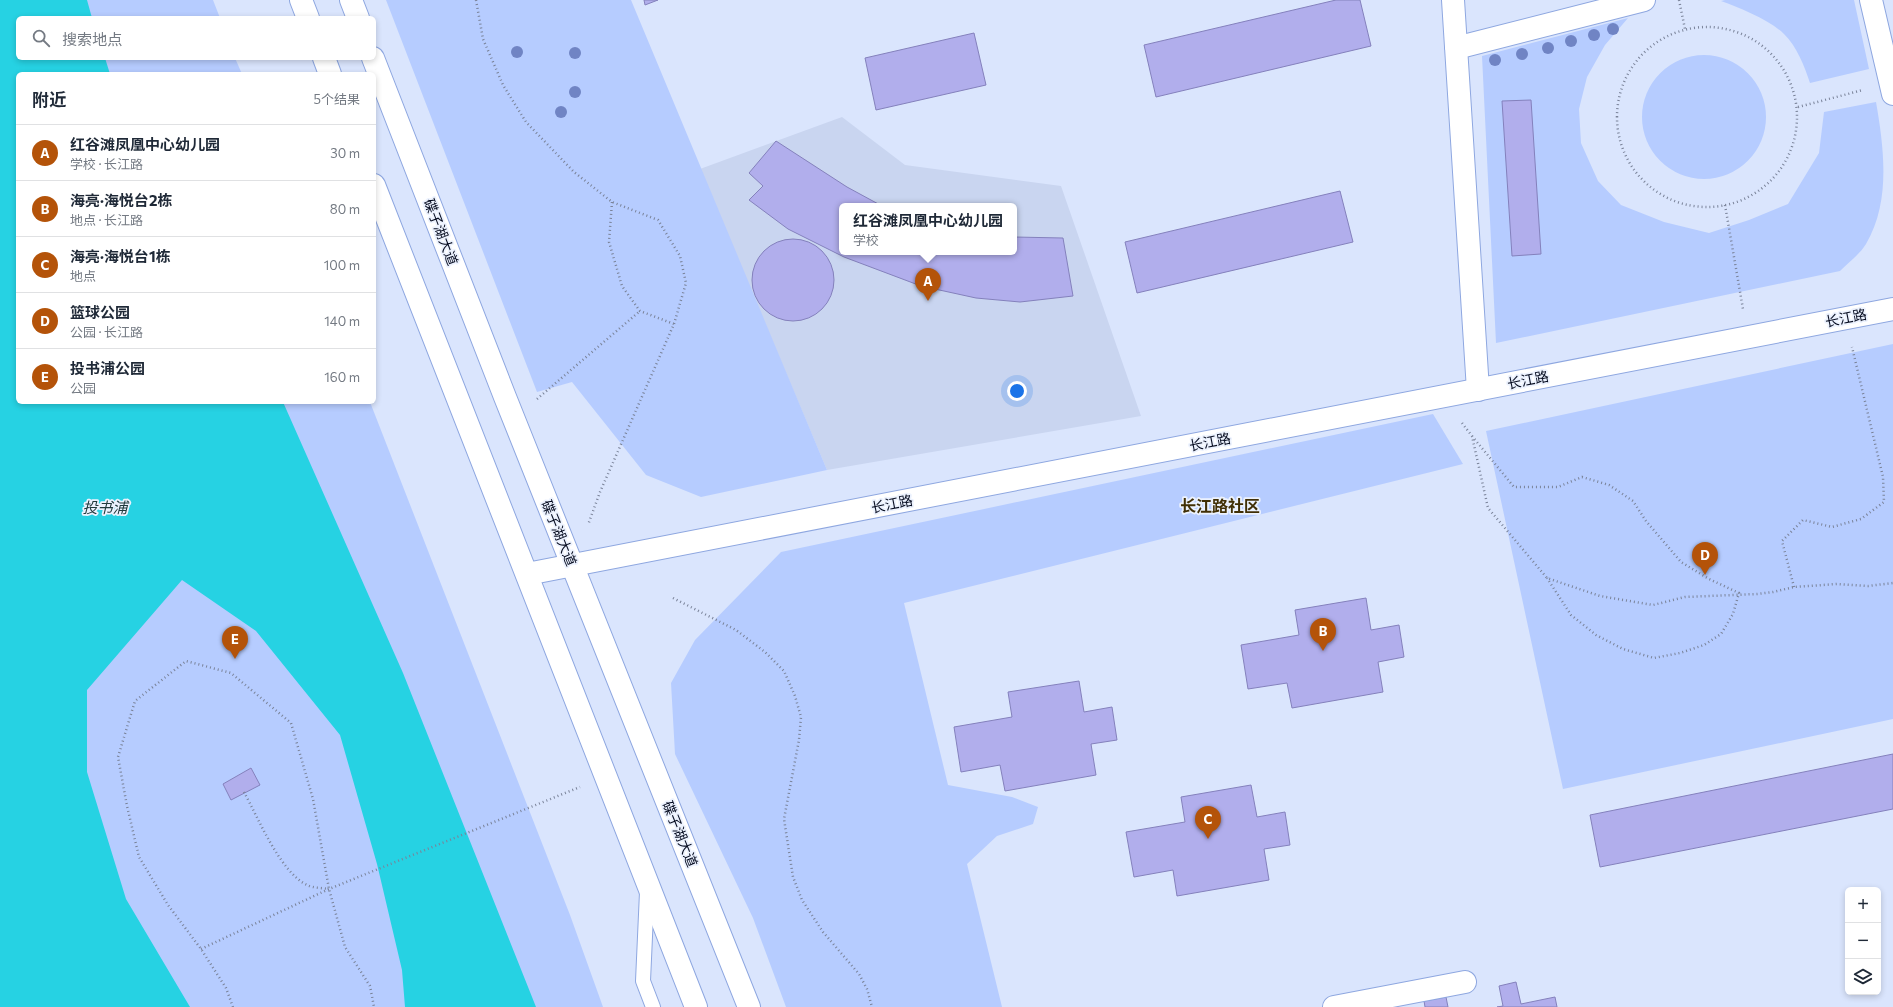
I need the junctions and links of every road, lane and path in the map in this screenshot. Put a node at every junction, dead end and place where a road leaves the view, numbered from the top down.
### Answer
1 (301, 0) edge
2 (351, 0) edge
3 (476, 0) edge
4 (1453, 0) edge
5 (1644, 0) edge
6 (1679, 0) edge
7 (1871, 0) edge
8 (307, 16) edge
9 (357, 16) edge
10 (1686, 29) junction
11 (1456, 48) junction
12 (325, 60) edge
13 (375, 60) edge
14 (329, 72) edge
15 (1892, 89) edge
16 (1798, 106) junction
17 (376, 190) edge
18 (612, 202) junction
19 (1725, 205) junction
20 (1893, 309) edge
21 (640, 311) junction
22 (674, 324) junction
23 (1748, 337) junction
24 (1850, 341) dead end
25 (1478, 390) junction
26 (1442, 397) junction
27 (514, 418) junction
28 (1469, 421) dead end
29 (1462, 422) junction
30 (1472, 436) junction
31 (572, 566) junction
32 (527, 574) junction
33 (1547, 578) junction
34 (1893, 583) edge
35 (1794, 587) junction
36 (1739, 593) junction
37 (672, 598) dead end
38 (606, 776) junction
39 (244, 792) dead end
40 (648, 884) junction
41 (329, 889) junction
42 (201, 949) junction
43 (1465, 982) dead end
44 (233, 1007) edge
45 (374, 1007) edge
46 (653, 1007) edge
47 (696, 1007) edge
48 (749, 1007) edge
49 (872, 1007) edge
50 (1334, 1007) edge

1 - 8 street
2 - 9 street
3 - 18 path
4 - 11 street
5 - 11 street
6 - 10 path
7 - 15 street
10 - 16 path
10 - 19 path
11 - 25 street
12 - 14 street
13 - 27 street, 碟子湖大道
15 - 16 path
16 - 19 path
17 - 32 street
18 - 21 path
18 - 22 path
19 - 23 path
20 - 23 street, 长江路
21 - 22 path
21 - 27 path
22 - 31 path
23 - 25 street, 长江路
24 - 35 path
25 - 26 street, 长江路
26 - 29 path
26 - 31 street, 长江路
27 - 31 street, 碟子湖大道
28 - 29 path
29 - 30 path
30 - 33 path
30 - 36 path
31 - 32 street, 长江路
31 - 48 street, 碟子湖大道
32 - 38 street
33 - 36 path
33 - 36 path
34 - 35 path
35 - 36 path
37 - 49 path
38 - 40 street
38 - 41 path
39 - 41 path
40 - 46 lane
40 - 47 street
41 - 42 path
41 - 42 path
41 - 45 path
42 - 44 path
43 - 50 street

